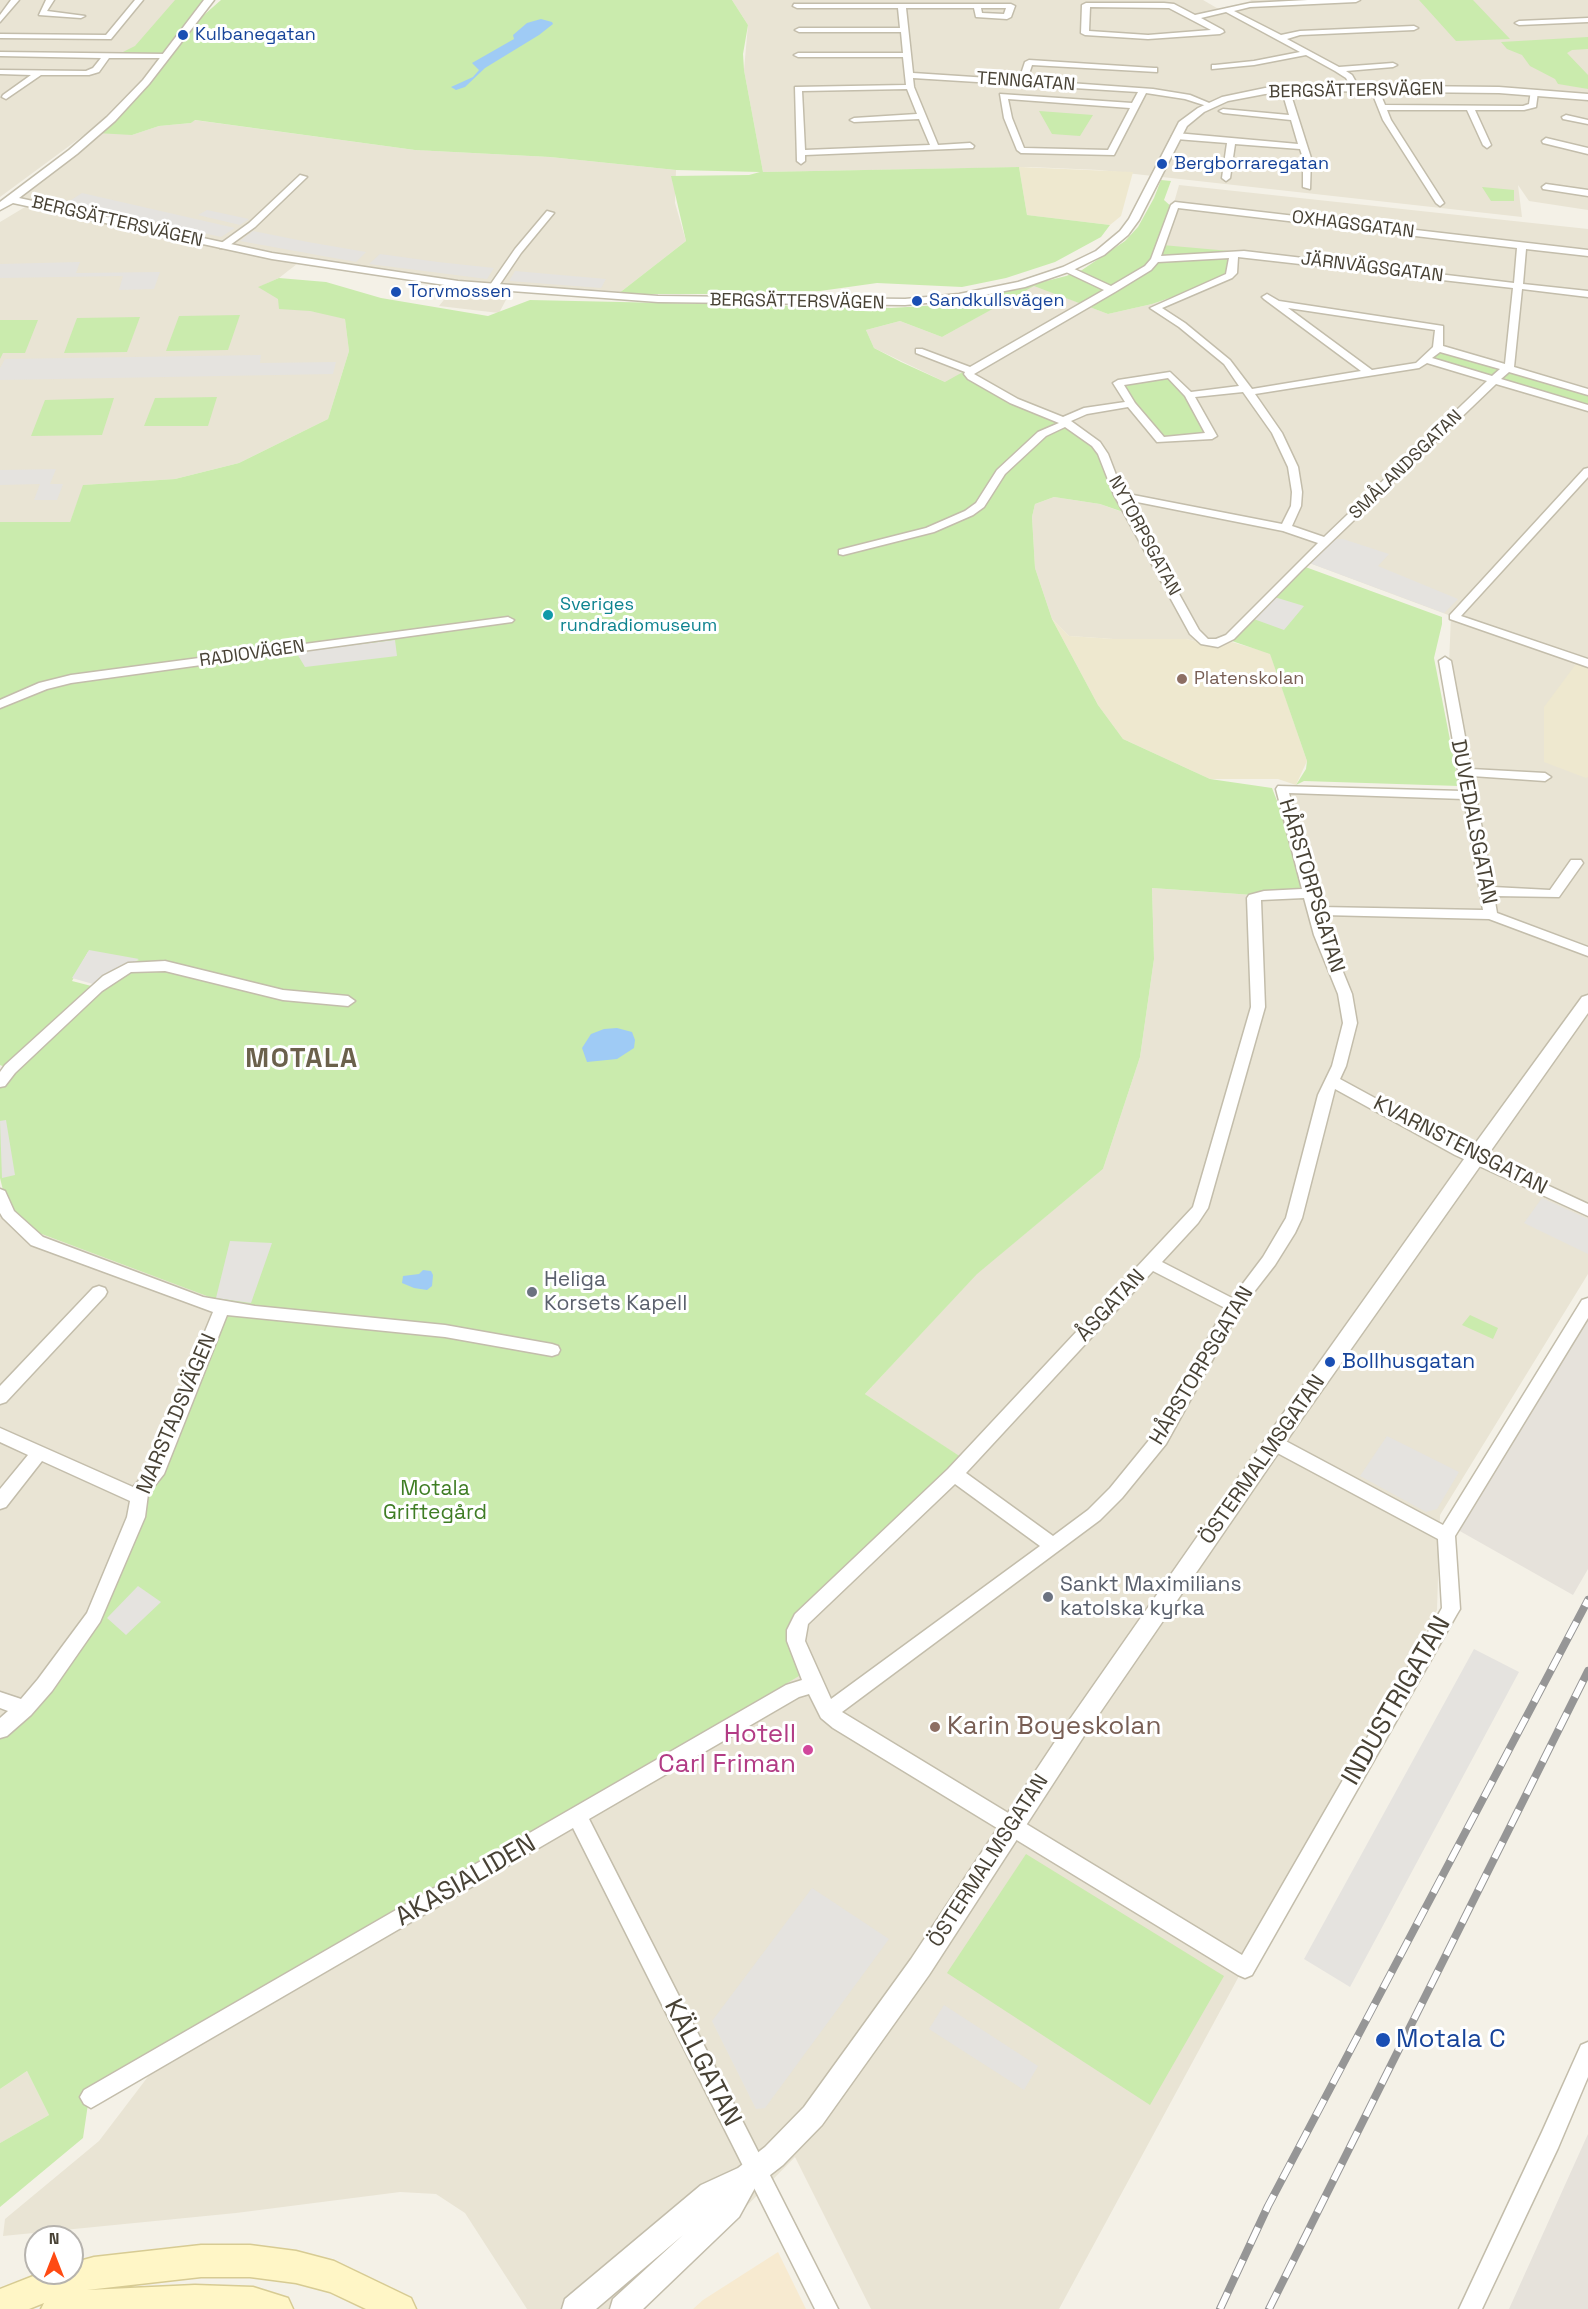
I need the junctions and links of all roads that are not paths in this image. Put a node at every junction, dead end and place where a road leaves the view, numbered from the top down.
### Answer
1 (50, 0) edge
2 (139, 0) edge
3 (209, 0) edge
4 (1356, 0) edge
5 (13, 3) edge
6 (797, 6) dead end
7 (902, 6) junction
8 (977, 6) dead end
9 (0, 7) edge
10 (1227, 10) junction
11 (81, 16) dead end
12 (1194, 17) junction
13 (1588, 20) edge
14 (0, 21) edge
15 (1519, 23) dead end
16 (1414, 28) dead end
17 (799, 30) dead end
18 (904, 30) junction
19 (0, 36) edge
20 (1280, 38) junction
21 (1306, 53) junction
22 (0, 54) edge
23 (107, 55) junction
24 (798, 55) dead end
25 (906, 55) junction
26 (166, 56) junction
27 (1393, 65) dead end
28 (1215, 67) dead end
29 (1338, 69) junction
30 (1154, 70) dead end
31 (0, 72) edge
32 (38, 73) junction
33 (909, 75) junction
34 (1023, 81) junction
35 (910, 87) junction
36 (1356, 88) junction
37 (1143, 90) junction
38 (1534, 92) junction
39 (1377, 95) dead end
40 (6, 97) dead end
41 (1588, 97) edge
42 (1288, 98) dead end
43 (1210, 105) junction
44 (1134, 106) junction
45 (1382, 107) junction
46 (1470, 108) junction
47 (1223, 111) dead end
48 (922, 116) junction
49 (1566, 117) dead end
50 (1294, 118) junction
51 (854, 120) dead end
52 (1588, 122) edge
53 (1176, 136) junction
54 (1231, 141) junction
55 (1546, 141) dead end
56 (1487, 145) dead end
57 (970, 146) dead end
58 (1303, 147) junction
59 (935, 148) junction
60 (1588, 151) edge
61 (303, 177) dead end
62 (1226, 178) dead end
63 (1546, 187) dead end
64 (1307, 188) dead end
65 (1588, 193) edge
66 (12, 199) junction
67 (1440, 203) dead end
68 (0, 207) edge
69 (550, 213) dead end
70 (1522, 245) junction
71 (223, 246) junction
72 (1588, 252) edge
73 (1234, 254) junction
74 (1155, 259) junction
75 (1067, 269) junction
76 (1516, 285) junction
77 (493, 288) junction
78 (1112, 290) junction
79 (1588, 294) edge
80 (1267, 297) dead end
81 (1280, 304) junction
82 (1438, 348) junction
83 (919, 351) dead end
84 (1427, 360) junction
85 (1507, 368) junction
86 (971, 371) junction
87 (1370, 373) junction
88 (1495, 380) junction
89 (1249, 390) junction
90 (1588, 392) edge
91 (1189, 395) junction
92 (1131, 404) junction
93 (1588, 408) edge
94 (1065, 422) junction
95 (1588, 471) edge
96 (1119, 495) junction
97 (1286, 528) junction
98 (1326, 542) junction
99 (843, 552) dead end
100 (508, 620) dead end
101 (1212, 643) joint
102 (1445, 661) dead end
103 (1588, 663) edge
104 (0, 704) edge
105 (1463, 772) junction
106 (1545, 777) dead end
107 (1468, 795) junction
108 (1576, 863) dead end
109 (1486, 891) junction
110 (1311, 893) junction
111 (1316, 911) junction
112 (1491, 915) junction
113 (1588, 952) edge
114 (348, 1001) dead end
115 (1588, 1001) edge
116 (1332, 1081) junction
117 (0, 1082) edge
118 (1474, 1158) junction
119 (0, 1195) edge
120 (1588, 1210) edge
121 (1151, 1263) junction
122 (99, 1292) dead end
123 (1588, 1304) edge
124 (1234, 1306) junction
125 (222, 1308) junction
126 (552, 1350) dead end
127 (0, 1397) edge
128 (0, 1435) edge
129 (1274, 1443) junction
130 (39, 1453) junction
131 (954, 1474) junction
132 (138, 1497) junction
133 (0, 1502) edge
134 (1446, 1535) junction
135 (1053, 1546) junction
136 (813, 1683) junction
137 (0, 1700) edge
138 (24, 1709) junction
139 (828, 1712) junction
140 (0, 1730) edge
141 (577, 1816) junction
142 (1012, 1825) junction
143 (1588, 2052) edge
144 (92, 2097) dead end
145 (752, 2173) junction
146 (0, 2305) edge
147 (574, 2308) edge
148 (57, 2309) edge
149 (277, 2309) edge
150 (400, 2309) edge
151 (623, 2309) edge
152 (827, 2309) edge
153 (1470, 2309) edge

1 - 11 street
2 - 19 street
3 - 26 street
4 - 10 street
5 - 9 street
5 - 14 street
6 - 7 street
7 - 8 street
7 - 18 street
10 - 12 street
10 - 20 street
12 - 12 street
13 - 15 street
16 - 20 street
17 - 18 street
18 - 25 street
20 - 21 street
21 - 28 street
21 - 29 street
22 - 23 street
23 - 26 street
23 - 32 street
24 - 25 street
25 - 33 street
26 - 66 street
27 - 29 street
29 - 36 street
30 - 34 street
31 - 32 street
32 - 40 street
33 - 34 street, TENNGATAN
33 - 35 street
34 - 37 street, TENNGATAN
35 - 48 street
35 - 59 street
36 - 38 street, BERGSÄTTERSVÄGEN
36 - 43 street, BERGSÄTTERSVÄGEN
37 - 43 street, TENNGATAN
37 - 44 street
38 - 41 street, BERGSÄTTERSVÄGEN
38 - 46 street
39 - 45 street
42 - 50 street
43 - 53 street, BERGSÄTTERSVÄGEN
44 - 44 street
45 - 46 street
45 - 67 street
46 - 56 street
47 - 50 street
48 - 51 street
48 - 59 street
49 - 52 street
50 - 58 street
53 - 54 street
53 - 75 street, BERGSÄTTERSVÄGEN
54 - 58 street
54 - 62 street
55 - 60 street
57 - 59 street
58 - 64 street
61 - 71 street, BERGSÄTTERSVÄGEN
63 - 65 street
66 - 68 street
66 - 71 street, BERGSÄTTERSVÄGEN
69 - 77 street
70 - 72 street, OXHAGSGATAN
70 - 74 street, OXHAGSGATAN
70 - 76 street
71 - 77 street, BERGSÄTTERSVÄGEN
73 - 74 street, JÄRNVÄGSGATAN
73 - 76 street, JÄRNVÄGSGATAN
73 - 89 street
74 - 78 street
75 - 77 street, BERGSÄTTERSVÄGEN
75 - 78 street
76 - 79 street, JÄRNVÄGSGATAN
76 - 85 street
78 - 86 street
80 - 81 street
81 - 82 street
81 - 87 street
82 - 84 street
82 - 85 street
83 - 86 street, NYTORPSGATAN
84 - 87 street
84 - 88 street
85 - 88 street, SMÅLANDSGATAN
85 - 90 street
86 - 94 street, NYTORPSGATAN
87 - 89 street
88 - 93 street
88 - 98 street, SMÅLANDSGATAN
89 - 91 street
89 - 97 street
91 - 92 street
91 - 92 street
92 - 94 street
94 - 96 street, NYTORPSGATAN
94 - 99 street
95 - 103 street
96 - 97 street
96 - 101 street, NYTORPSGATAN
97 - 98 street
98 - 101 street, SMÅLANDSGATAN
100 - 104 street, RADIOVÄGEN
102 - 105 street, DUVEDALSGATAN
105 - 106 street
105 - 107 street, DUVEDALSGATAN
107 - 109 street, DUVEDALSGATAN
107 - 110 street, HÅRSTORPSGATAN
108 - 109 street
109 - 112 street, DUVEDALSGATAN
110 - 111 street, HÅRSTORPSGATAN
110 - 121 street, ÅSGATAN
111 - 112 street
111 - 116 street, HÅRSTORPSGATAN
112 - 113 street, DUVEDALSGATAN
114 - 117 street
115 - 118 street, ÖSTERMALMSGATAN
116 - 118 street, KVARNSTENSGATAN
116 - 124 street, HÅRSTORPSGATAN
118 - 120 street, KVARNSTENSGATAN
118 - 129 street, ÖSTERMALMSGATAN
119 - 125 street, MARSTADSVÄGEN
121 - 124 street
121 - 131 street, ÅSGATAN
122 - 127 street
123 - 134 street
124 - 135 street, HÅRSTORPSGATAN
125 - 126 street, MARSTADSVÄGEN
125 - 132 street, MARSTADSVÄGEN
128 - 130 street
129 - 134 street
129 - 142 street, ÖSTERMALMSGATAN
130 - 132 street
130 - 133 street
131 - 135 street
131 - 136 street, ÅSGATAN
132 - 138 street, MARSTADSVÄGEN
134 - 142 street, INDUSTRIGATAN
135 - 139 street, HÅRSTORPSGATAN
136 - 139 street
136 - 141 street, AKASIALIDEN
137 - 138 street
138 - 140 street, MARSTADSVÄGEN
139 - 142 street
141 - 144 street, AKASIALIDEN
141 - 145 street, KÄLLGATAN
142 - 145 street, ÖSTERMALMSGATAN
143 - 153 street
145 - 147 street, ÖSTERMALMSGATAN
145 - 151 street, ÖSTERMALMSGATAN
145 - 152 street, KÄLLGATAN
146 - 150 main road
148 - 149 main road

